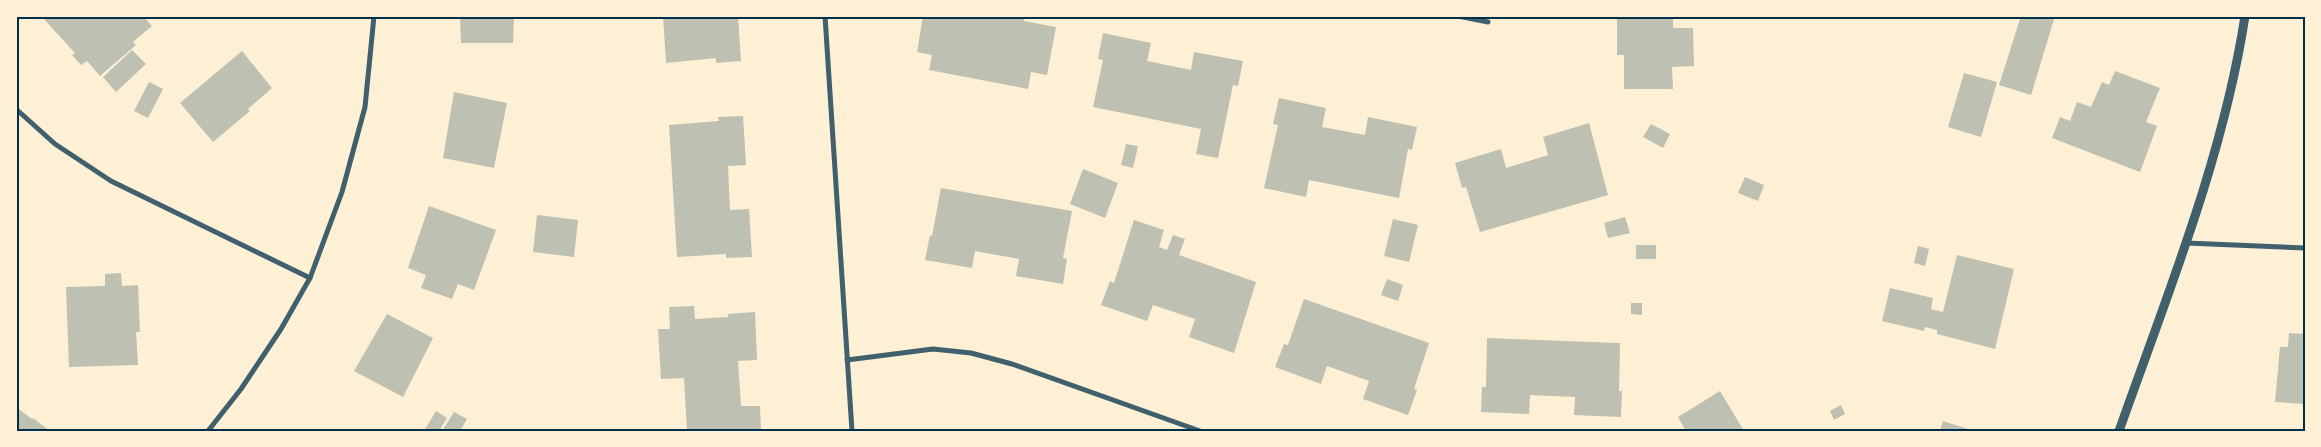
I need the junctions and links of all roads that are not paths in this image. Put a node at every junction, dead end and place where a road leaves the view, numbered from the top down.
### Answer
1 (374, 16) edge
2 (825, 16) edge
3 (1458, 16) edge
4 (2245, 16) edge
5 (1488, 22) dead end
6 (16, 108) edge
7 (2185, 243) junction
8 (2305, 248) edge
9 (310, 278) junction
10 (847, 360) junction
11 (208, 431) edge
12 (852, 431) edge
13 (1200, 431) edge
14 (2119, 431) edge

1 - 9 street
2 - 10 street
3 - 5 street
4 - 7 street
6 - 9 street
7 - 8 street
7 - 14 street
9 - 11 street
10 - 12 street
10 - 13 street

